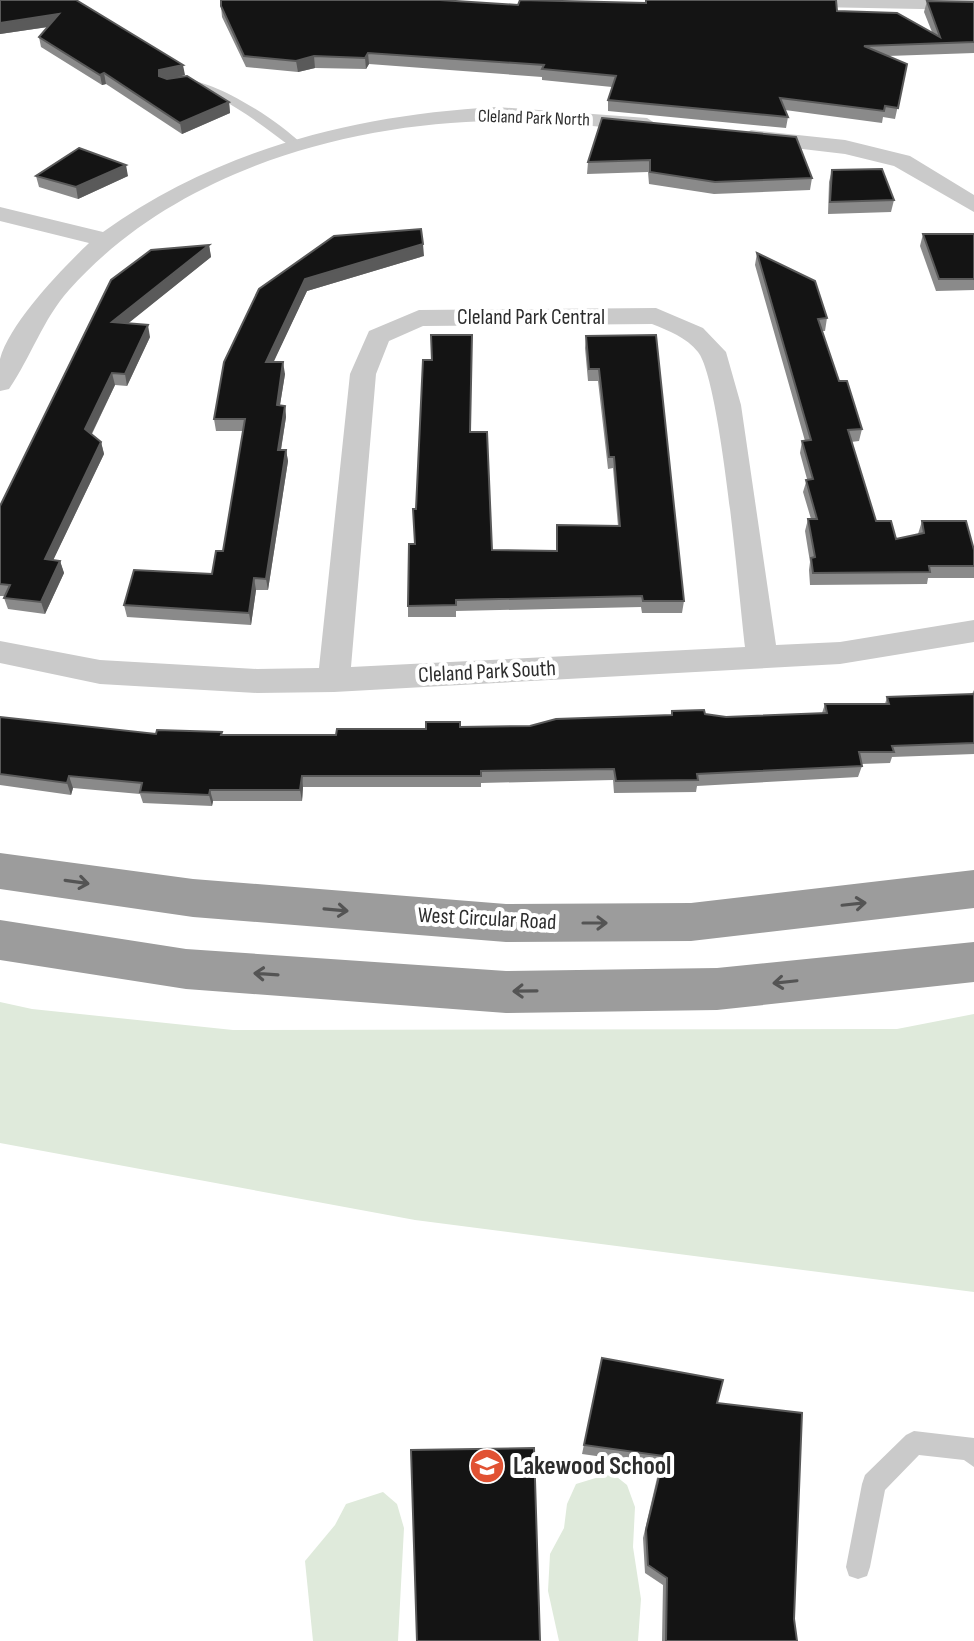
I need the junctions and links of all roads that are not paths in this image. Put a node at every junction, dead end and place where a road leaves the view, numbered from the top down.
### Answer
1 (759, 0) edge
2 (876, 2) edge
3 (974, 4) edge
4 (168, 84) edge
5 (663, 127) edge
6 (724, 134) edge
7 (297, 145) junction
8 (974, 205) edge
9 (0, 214) edge
10 (106, 240) junction
11 (0, 383) edge
12 (974, 631) edge
13 (0, 652) edge
14 (762, 658) junction
15 (334, 680) junction
16 (0, 871) edge
17 (974, 889) edge
18 (0, 940) edge
19 (974, 962) edge
20 (974, 1455) edge
21 (858, 1567) dead end

1 - 2 street
2 - 3 street
4 - 7 lane
5 - 7 street, Cleland Park North
6 - 8 street
7 - 10 street, Cleland Park North
9 - 10 street
10 - 11 street
12 - 14 street, Cleland Park South
13 - 15 street, Cleland Park South
14 - 15 street, Cleland Park South
14 - 15 street, Cleland Park Central
16 -> 17 highway, West Circular Road
19 -> 18 highway
20 - 21 lane

